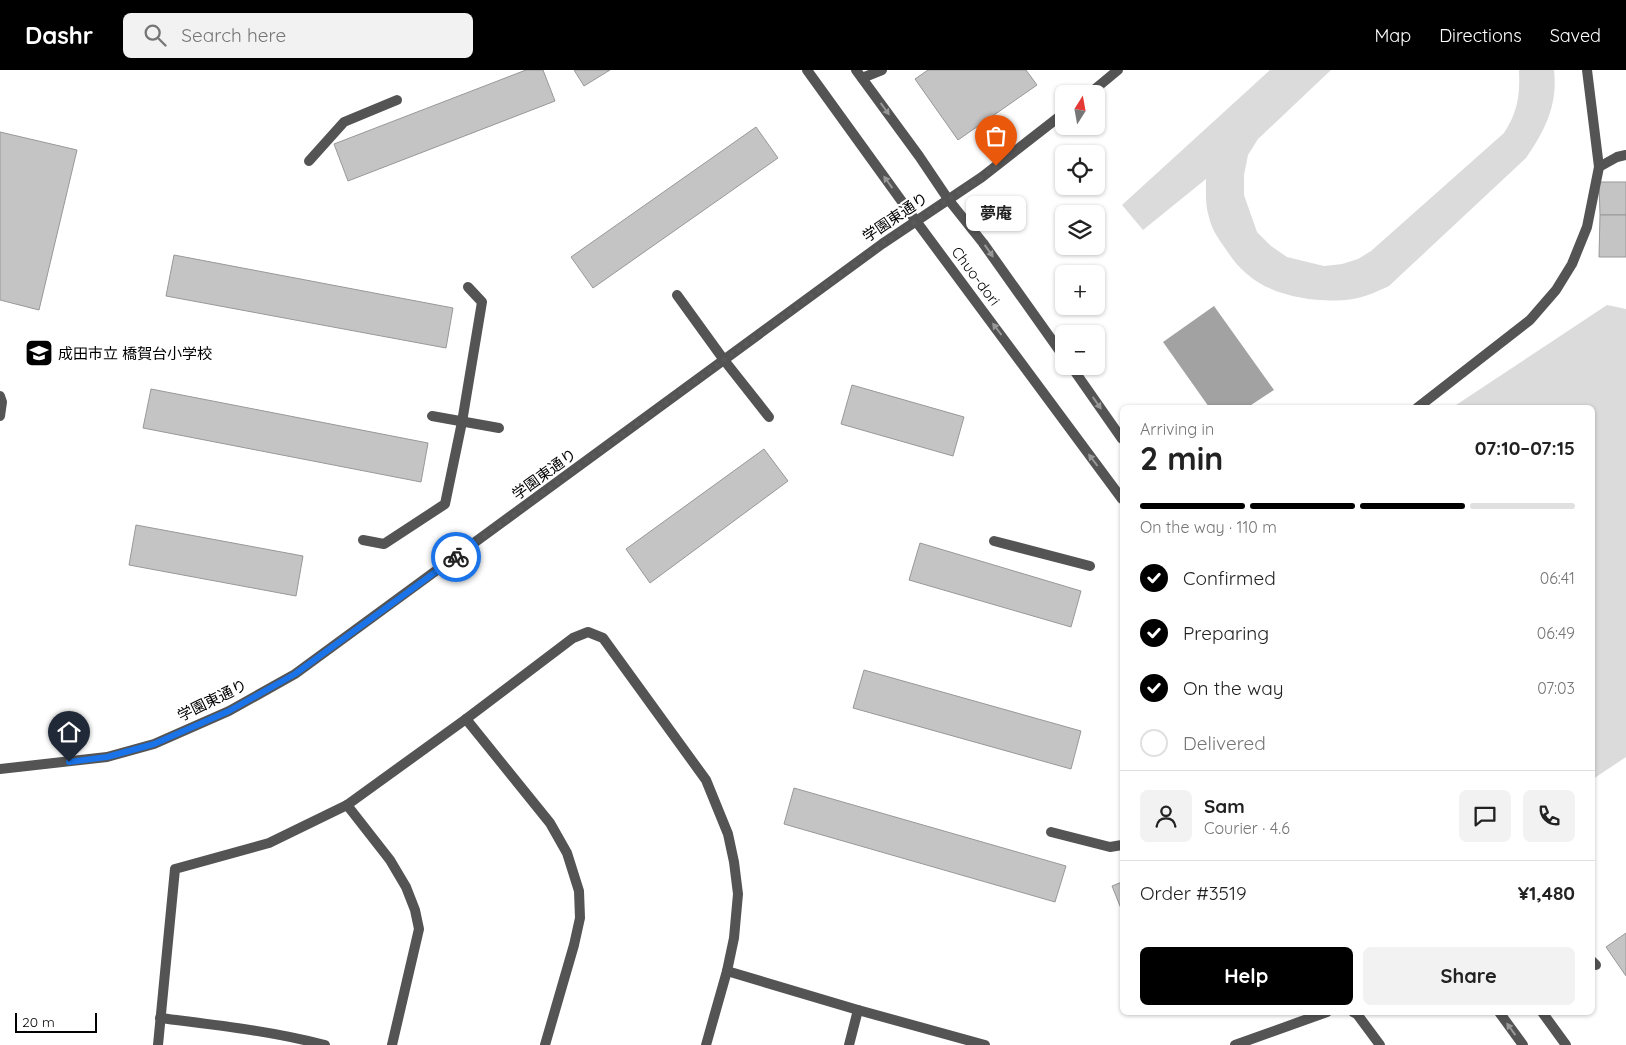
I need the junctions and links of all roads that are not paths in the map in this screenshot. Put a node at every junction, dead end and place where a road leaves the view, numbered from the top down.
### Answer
1 (807, 70) edge
2 (882, 70) edge
3 (1118, 70) edge
4 (1587, 70) edge
5 (859, 74) edge
6 (1100, 85) edge
7 (397, 100) dead end
8 (1055, 120) edge
9 (1626, 155) edge
10 (309, 161) dead end
11 (1599, 167) junction
12 (948, 199) junction
13 (916, 221) junction
14 (468, 287) dead end
15 (678, 295) dead end
16 (1055, 344) edge
17 (724, 360) junction
18 (1076, 375) edge
19 (0, 396) edge
20 (1421, 405) edge
21 (0, 416) edge
22 (432, 416) dead end
23 (769, 417) dead end
24 (462, 422) junction
25 (499, 428) dead end
26 (1120, 437) edge
27 (1120, 496) edge
28 (363, 540) dead end
29 (994, 541) dead end
30 (1090, 566) dead end
31 (466, 719) junction
32 (0, 769) edge
33 (347, 805) junction
34 (1051, 832) dead end
35 (1120, 845) edge
36 (727, 970) junction
37 (858, 1010) junction
38 (1319, 1015) edge
39 (1357, 1015) edge
40 (1501, 1015) edge
41 (1544, 1015) edge
42 (160, 1018) junction
43 (158, 1045) edge
44 (325, 1045) edge
45 (392, 1045) edge
46 (546, 1045) edge
47 (706, 1045) edge
48 (849, 1045) edge
49 (984, 1045) edge
50 (1235, 1045) edge
51 (1380, 1045) edge
52 (1523, 1045) edge
53 (1566, 1045) edge

13 -> 1 street, Chuo-dori
2 - 5 street
3 - 6 street
4 - 11 street
5 -> 12 street, Chuo-dori
7 - 10 street
8 - 12 street, 学園東通り
9 - 11 street
11 - 20 street
12 - 13 street, 学園東通り
12 -> 16 street, Chuo-dori
13 - 17 street, 学園東通り
27 -> 13 street, Chuo-dori
14 - 24 street
15 - 17 street
17 - 23 street
17 - 32 street, 学園東通り
18 -> 26 street
19 - 21 street
22 - 24 street
24 - 25 street
24 - 28 street
29 - 30 street
31 - 33 street
31 - 36 street
31 - 46 street
33 - 42 street
33 - 45 street
34 - 35 street
36 - 37 street
36 - 47 street
37 - 48 street
37 - 49 street
38 - 50 street
39 - 51 street
52 -> 40 street
41 - 53 street
42 - 43 street
42 - 44 street

